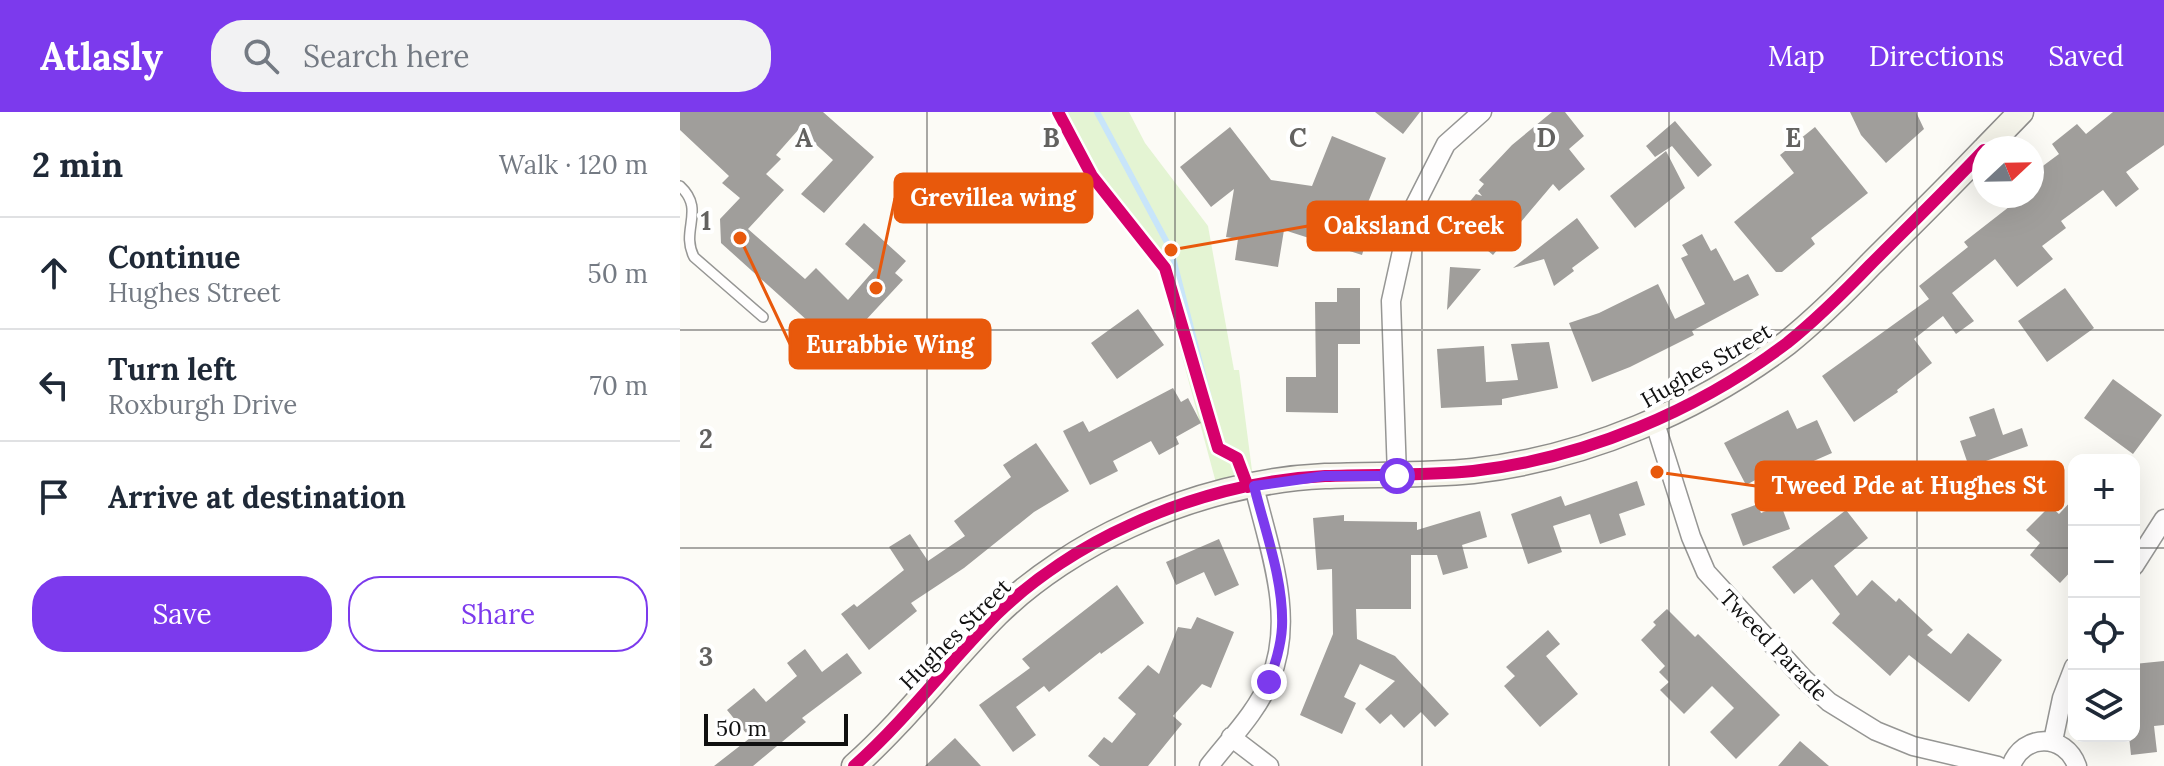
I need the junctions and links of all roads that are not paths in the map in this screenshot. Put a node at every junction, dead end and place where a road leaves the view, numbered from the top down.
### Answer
1 (1482, 112) edge
2 (2021, 112) edge
3 (1998, 136) edge
4 (1972, 162) edge
5 (680, 186) edge
6 (763, 317) dead end
7 (1654, 420) junction
8 (1397, 476) junction
9 (1254, 486) junction
10 (2164, 519) edge
11 (2140, 557) edge
12 (2073, 670) edge
13 (1231, 737) junction
14 (2053, 741) junction
15 (854, 766) edge
16 (1209, 766) edge
17 (1269, 766) edge
18 (1998, 766) edge
19 (2011, 766) edge
20 (2077, 766) edge

1 - 8 street
2 - 3 street, Hughes Street
4 - 7 street, Hughes Street
5 - 6 lane
7 - 8 street, Hughes Street
7 - 18 street, Tweed Parade
8 - 9 street, Hughes Street
9 - 13 street
9 - 15 street, Hughes Street
10 - 11 street
12 - 14 street
13 - 16 street
13 - 17 street
14 - 19 street
14 - 20 street

